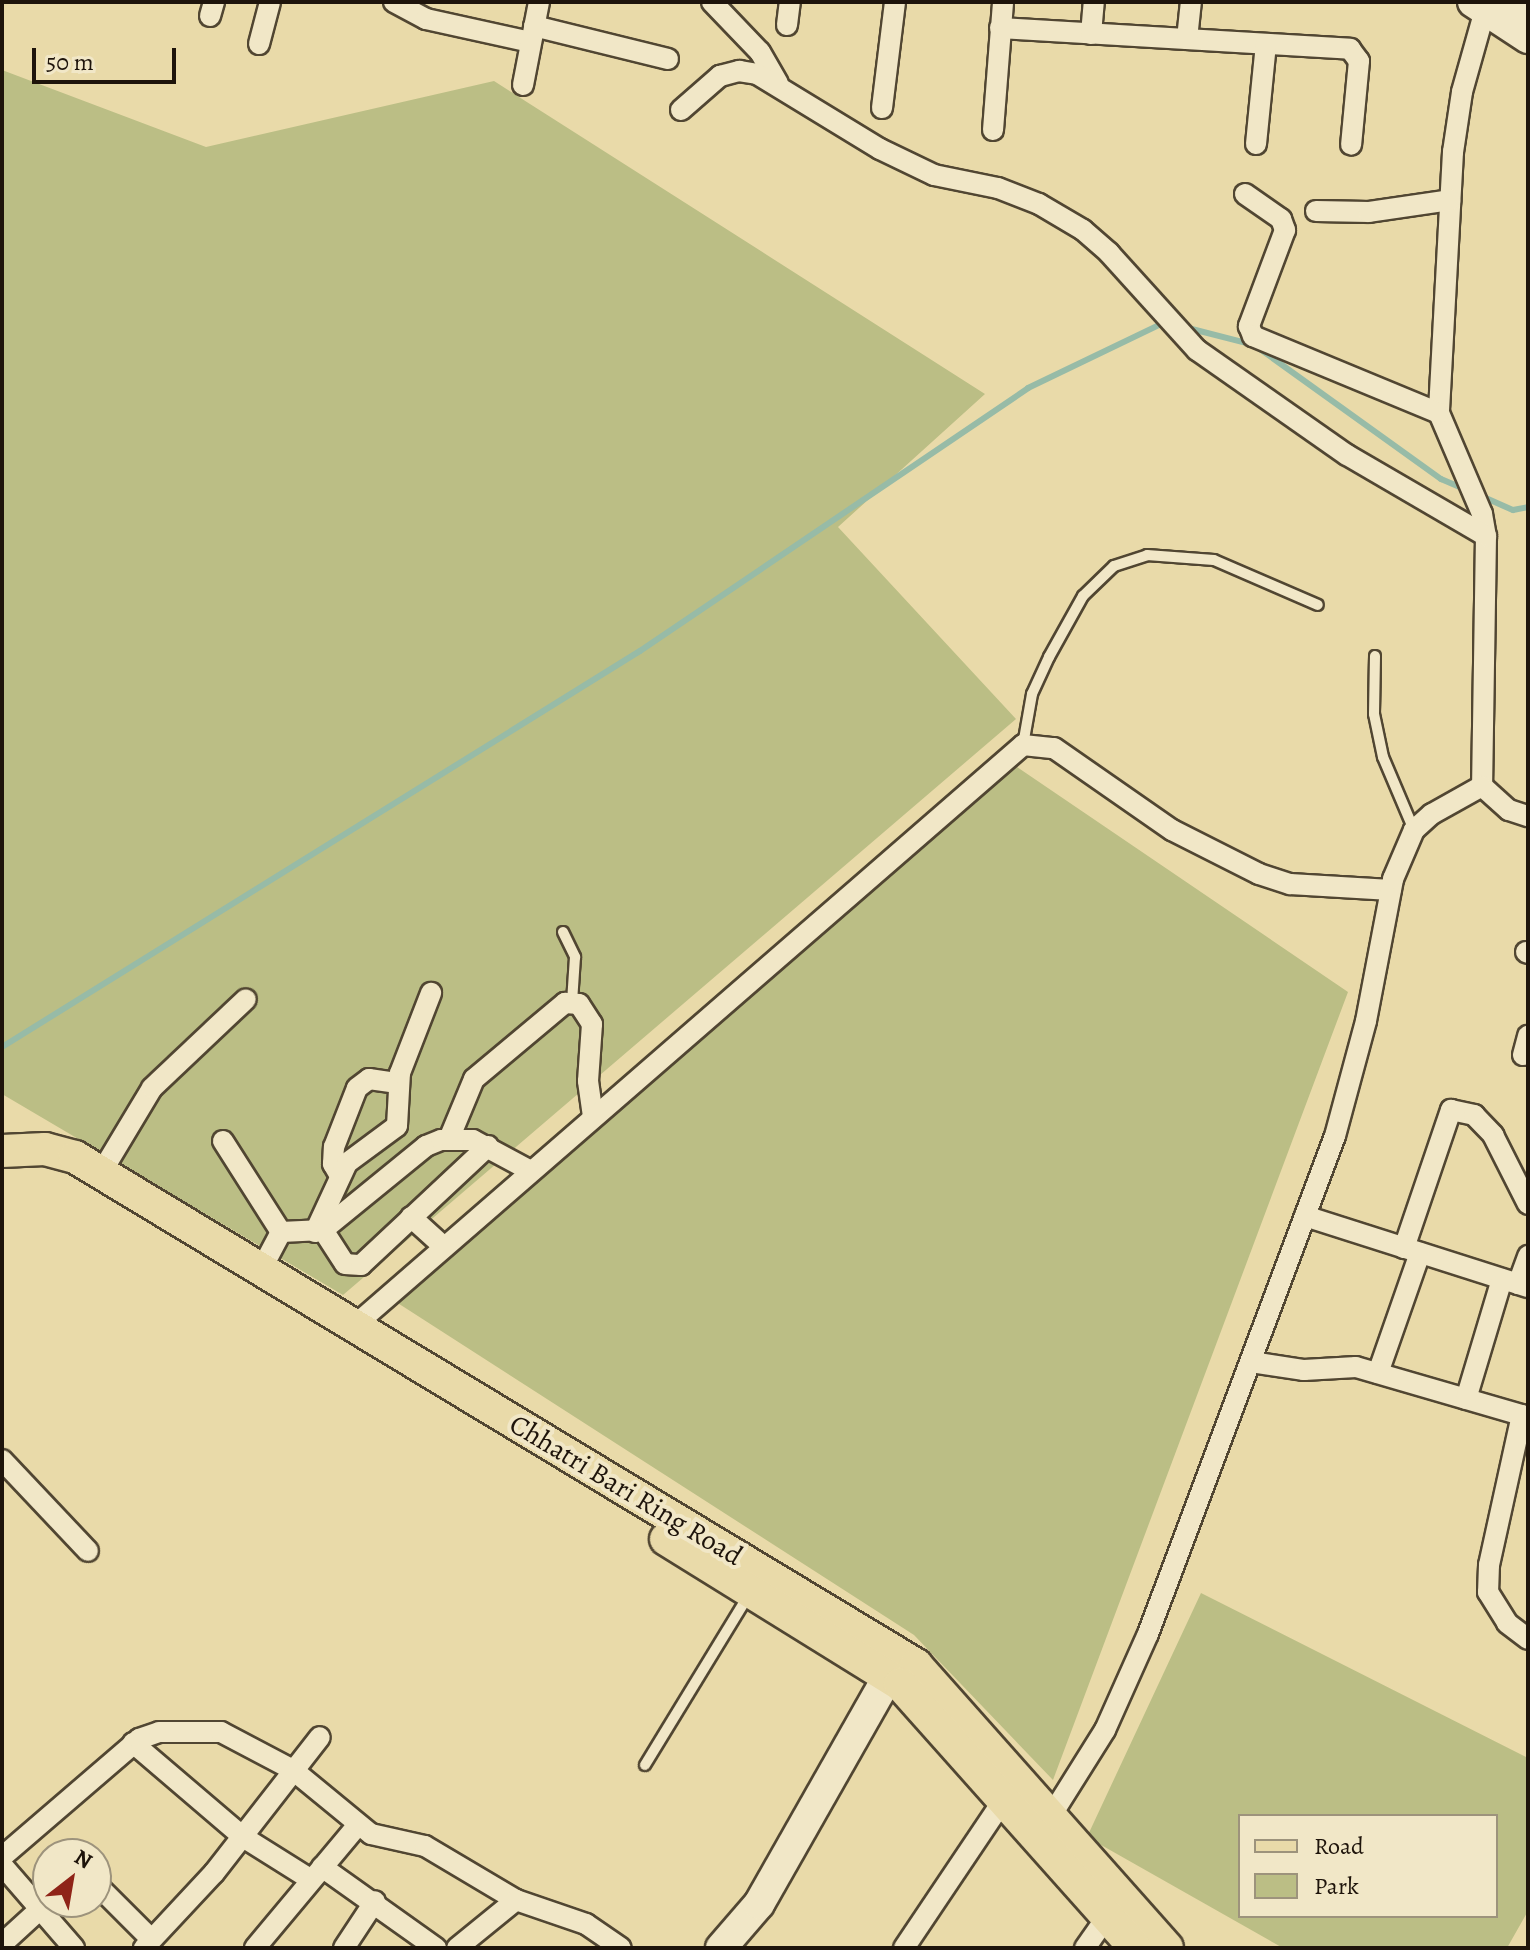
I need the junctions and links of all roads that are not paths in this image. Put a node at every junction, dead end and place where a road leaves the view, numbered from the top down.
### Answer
1 (270, 2) edge
2 (394, 2) edge
3 (539, 2) edge
4 (712, 2) edge
5 (790, 2) edge
6 (895, 2) edge
7 (1003, 2) edge
8 (1094, 2) edge
9 (1191, 2) edge
10 (1515, 2) edge
11 (1479, 6) edge
12 (1528, 11) edge
13 (787, 25) dead end
14 (1000, 28) junction
15 (533, 34) junction
16 (1091, 34) junction
17 (1528, 38) edge
18 (1187, 39) junction
19 (259, 44) dead end
20 (1266, 44) junction
21 (668, 59) dead end
22 (778, 83) junction
23 (523, 85) dead end
24 (882, 108) dead end
25 (681, 110) dead end
26 (993, 130) dead end
27 (1256, 144) dead end
28 (1351, 145) dead end
29 (1245, 194) dead end
30 (1450, 200) junction
31 (1316, 211) dead end
32 (1439, 413) junction
33 (1486, 536) junction
34 (1318, 605) dead end
35 (1375, 656) dead end
36 (1023, 745) junction
37 (1482, 786) junction
38 (1528, 816) edge
39 (1414, 830) junction
40 (1391, 890) junction
41 (563, 932) dead end
42 (431, 993) dead end
43 (246, 999) dead end
44 (572, 1002) junction
45 (398, 1083) junction
46 (593, 1115) junction
47 (449, 1139) junction
48 (223, 1141) dead end
49 (488, 1146) junction
50 (2, 1150) edge
51 (529, 1170) junction
52 (101, 1173) junction
53 (2, 1174) edge
54 (339, 1174) junction
55 (1528, 1204) edge
56 (1305, 1216) junction
57 (411, 1217) junction
58 (319, 1231) junction
59 (281, 1232) junction
60 (443, 1246) junction
61 (1412, 1250) junction
62 (1528, 1256) edge
63 (261, 1270) junction
64 (1516, 1283) edge
65 (354, 1326) junction
66 (1251, 1362) junction
67 (1378, 1373) junction
68 (1466, 1399) junction
69 (1525, 1416) edge
70 (2, 1460) edge
71 (88, 1551) dead end
72 (751, 1592) junction
73 (1528, 1639) edge
74 (888, 1677) junction
75 (320, 1737) dead end
76 (133, 1743) junction
77 (645, 1765) dead end
78 (293, 1770) junction
79 (1004, 1799) junction
80 (1051, 1816) junction
81 (358, 1825) junction
82 (243, 1837) junction
83 (2, 1857) edge
84 (2, 1865) edge
85 (316, 1873) junction
86 (32, 1893) edge
87 (516, 1900) junction
88 (375, 1901) junction
89 (112, 1903) edge
90 (1107, 1916) junction
91 (32, 1917) edge
92 (54, 1918) edge
93 (2, 1944) edge
94 (147, 1944) edge
95 (74, 1948) edge
96 (255, 1948) edge
97 (344, 1948) edge
98 (436, 1948) edge
99 (457, 1948) edge
100 (621, 1948) edge
101 (721, 1948) edge
102 (904, 1948) edge
103 (1085, 1948) edge
104 (1135, 1948) edge
105 (1167, 1948) edge

1 - 19 street
2 - 15 street
3 - 15 street
4 - 22 street
5 - 13 street
6 - 24 street
7 - 14 street
8 - 16 street
9 - 18 street
10 - 12 street
11 - 17 street
11 - 30 street
14 - 16 street
14 - 26 street
15 - 21 street
15 - 23 street
16 - 18 street
18 - 20 street
20 - 27 street
20 - 28 street
22 - 25 street
22 - 33 street
29 - 32 street
30 - 31 street
30 - 32 street
32 - 33 street
33 - 37 street
34 - 36 lane
35 - 39 lane
36 - 40 street
36 - 46 street
37 - 38 street
37 - 39 street
39 - 40 street
40 - 56 street
41 - 44 lane
42 - 45 street
43 - 52 street
44 - 46 street
44 - 47 street
45 - 54 street
45 - 54 street
46 - 51 street
47 - 49 street
47 - 58 street
48 - 59 street
49 - 51 street
49 - 57 street
50 - 52 main road, Chhatri Bari Ring Road
51 - 60 street
52 - 63 main road, Chhatri Bari Ring Road
53 - 72 main road, Chhatri Bari Ring Road
54 - 58 street
55 - 61 street
56 - 61 street
56 - 66 street
57 - 58 street
57 - 60 street
58 - 59 street
59 - 63 street
60 - 65 street
61 - 64 street
61 - 67 street
62 - 64 street
63 - 65 main road, Chhatri Bari Ring Road
64 - 68 street
65 - 80 main road, Chhatri Bari Ring Road
66 - 67 street
66 - 80 street
67 - 68 street
68 - 69 street
69 - 73 street
70 - 71 street
72 - 74 main road, Chhatri Bari Ring Road
72 - 77 lane
74 - 79 main road, Chhatri Bari Ring Road
74 - 101 street
75 - 78 street
76 - 78 street
76 - 82 street
76 - 83 street
78 - 81 street
78 - 82 street
79 - 90 main road, Chhatri Bari Ring Road
79 - 102 street
80 - 105 main road, Chhatri Bari Ring Road
81 - 85 street
81 - 87 street
82 - 85 street
82 - 94 street
84 - 86 street
85 - 88 street
85 - 96 street
87 - 99 street
87 - 100 street
88 - 97 street
88 - 98 street
89 - 94 street
90 - 103 street
90 - 104 main road, Chhatri Bari Ring Road
91 - 93 street
92 - 95 street

